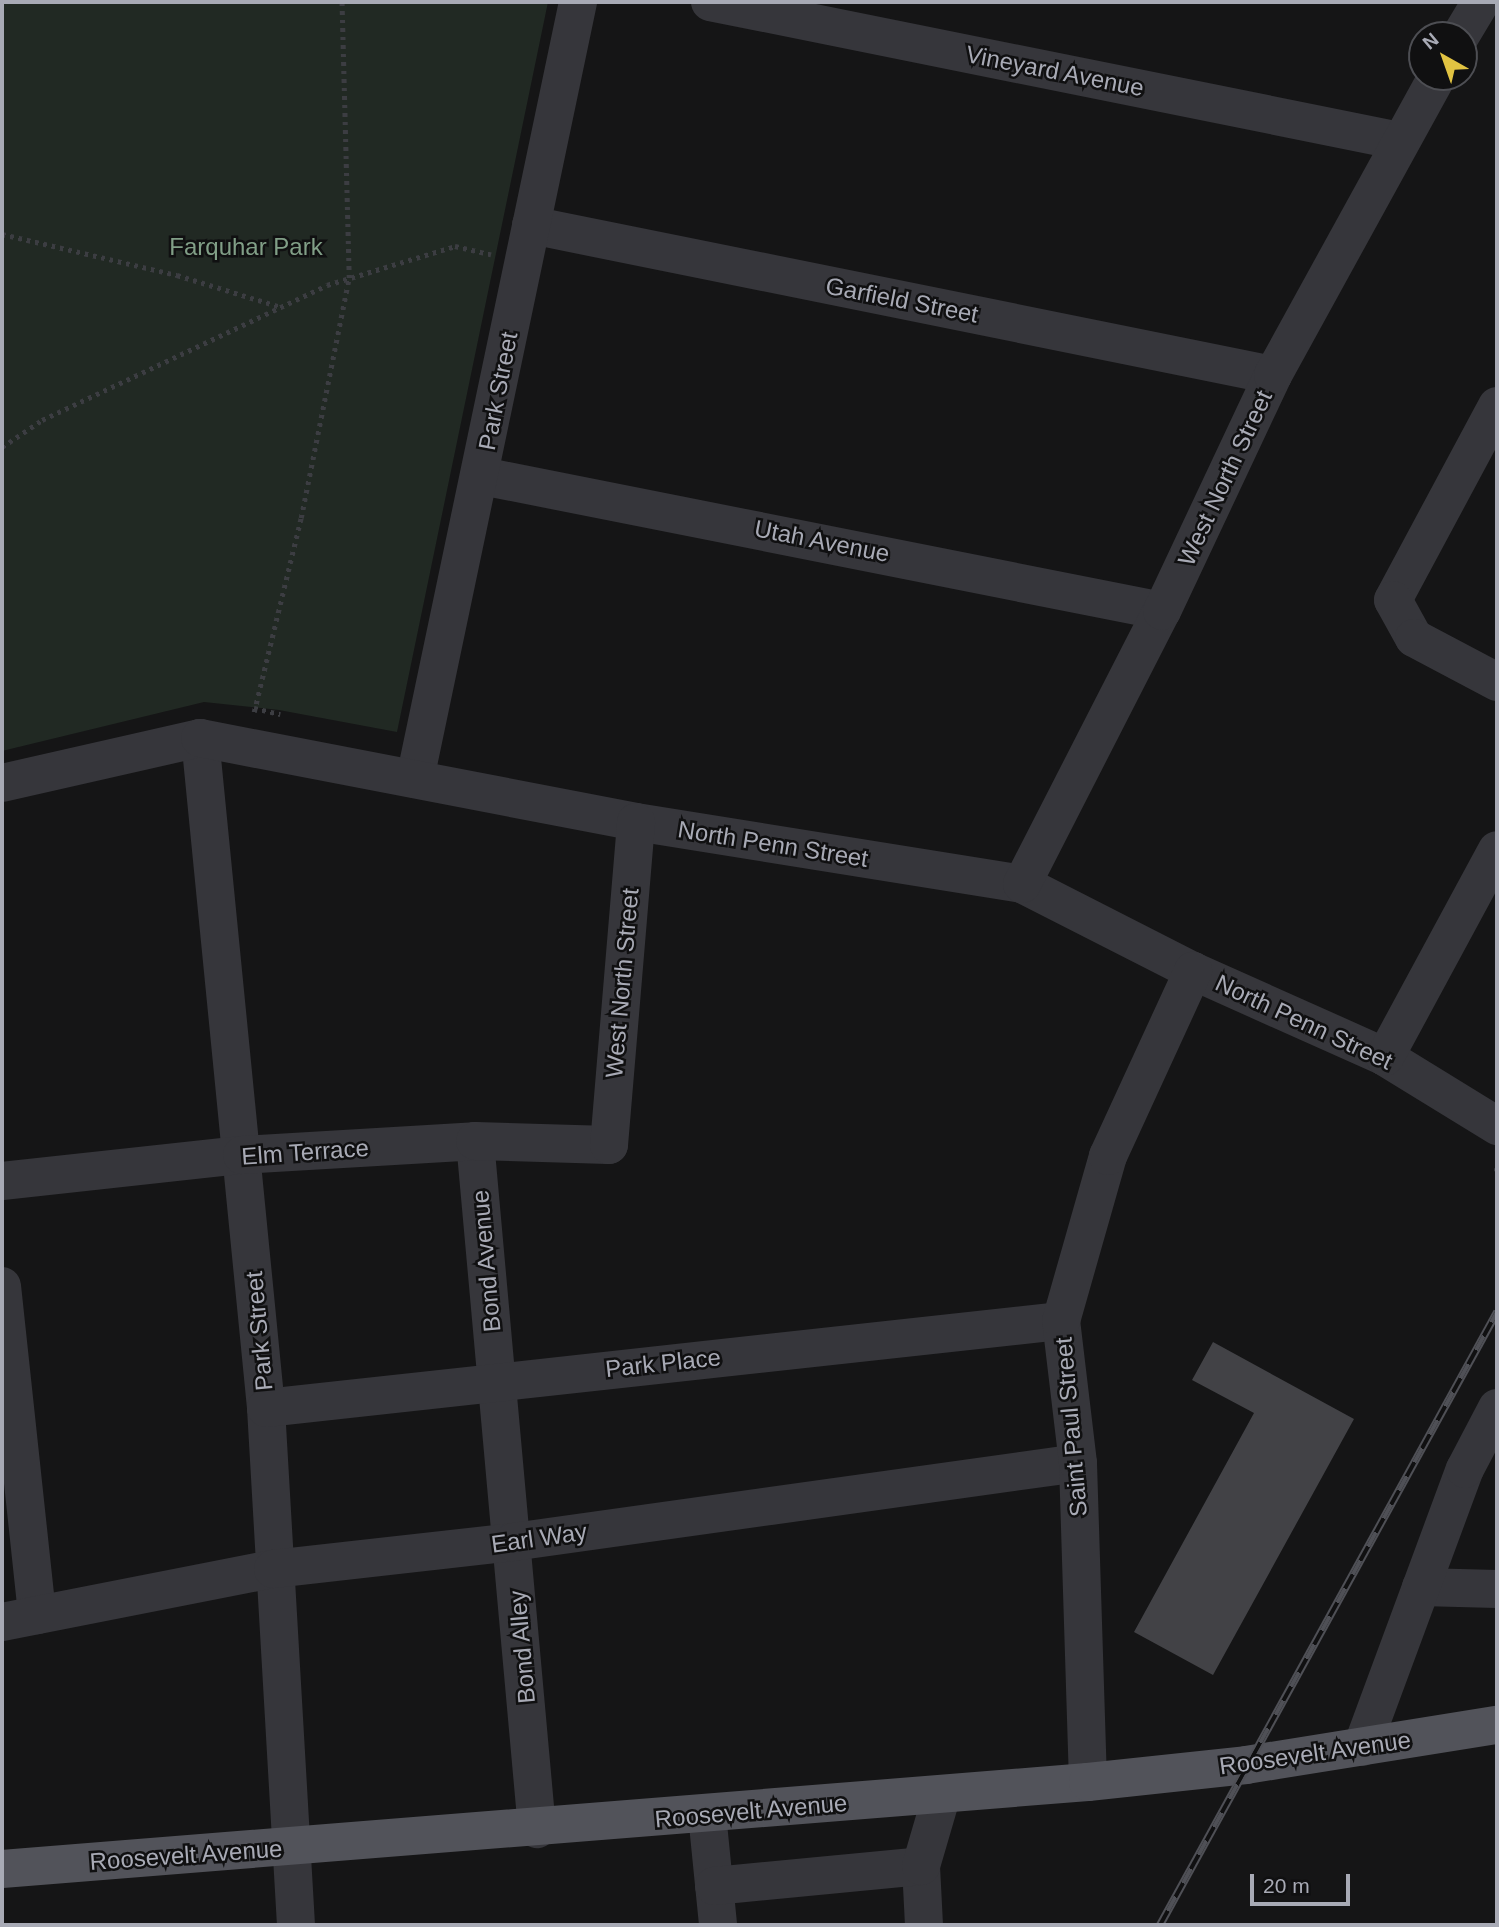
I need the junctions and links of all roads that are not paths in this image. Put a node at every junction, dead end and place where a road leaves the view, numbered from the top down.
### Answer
1 (578, 2) edge
2 (710, 2) edge
3 (1480, 2) edge
4 (1469, 21) edge
5 (1429, 91) edge
6 (1400, 141) junction
7 (531, 225) junction
8 (1273, 375) junction
9 (1497, 406) edge
10 (482, 476) junction
11 (1162, 611) junction
12 (1497, 682) edge
13 (200, 738) junction
14 (415, 779) junction
15 (2, 783) edge
16 (636, 822) junction
17 (1497, 850) edge
18 (1022, 884) junction
19 (1194, 971) junction
20 (1385, 1057) junction
21 (1497, 1126) edge
22 (475, 1141) junction
23 (609, 1145) joint
24 (242, 1155) junction
25 (2, 1181) edge
26 (2, 1286) edge
27 (1061, 1321) junction
28 (497, 1381) junction
29 (267, 1408) junction
30 (1497, 1408) edge
31 (1079, 1463) junction
32 (513, 1542) junction
33 (273, 1569) junction
34 (1421, 1587) junction
35 (1497, 1589) edge
36 (20, 1618) edge
37 (1497, 1726) edge
38 (1362, 1747) junction
39 (1088, 1782) junction
40 (942, 1794) junction
41 (707, 1814) junction
42 (537, 1829) junction
43 (290, 1847) junction
44 (921, 1866) junction
45 (2, 1869) edge
46 (715, 1886) junction
47 (296, 1925) edge
48 (718, 1925) edge
49 (924, 1925) edge

1 - 7 street, Park Street
2 - 6 street, Vineyard Avenue
3 - 4 street
5 - 6 street, West North Street
6 - 8 street, West North Street
7 - 8 street, Garfield Street
7 - 10 street, Park Street
8 - 11 street, West North Street
9 - 12 street
10 - 11 street, Utah Avenue
10 - 14 street, Park Street
11 - 18 street, West North Street
13 - 14 street, North Penn Street
13 - 15 street, North Penn Street
13 - 24 street, Park Street
14 - 16 street, North Penn Street
16 - 18 street, North Penn Street
16 - 23 street, West North Street
17 - 20 street
18 - 19 street, North Penn Street
19 - 20 street, North Penn Street
19 - 27 street, Saint Paul Street
20 - 21 street, North Penn Street
22 - 23 street, Elm Terrace
22 - 24 street, Elm Terrace
22 - 28 street, Bond Avenue
24 - 25 street, Elm Terrace
24 - 29 street, Park Street
26 - 36 street
27 - 28 street, Park Place
27 - 31 street, Saint Paul Street
28 - 29 street, Park Place
28 - 32 street, Bond Alley
29 - 33 street, Park Street
30 - 34 street
31 - 32 street, Earl Way
31 - 39 street, Saint Paul Street
32 - 33 street, Earl Way
32 - 42 street, Bond Alley
33 - 36 street, Earl Way
33 - 43 street, Park Street
34 - 35 street
34 - 38 street
37 - 38 main road, Roosevelt Avenue
38 - 39 main road, Roosevelt Avenue
39 - 40 main road, Roosevelt Avenue
40 - 41 main road, Roosevelt Avenue
40 - 44 street
41 - 42 main road, Roosevelt Avenue
41 - 46 street
42 - 43 main road, Roosevelt Avenue
43 - 45 main road, Roosevelt Avenue
43 - 47 street, Park Street
44 - 46 street
44 - 49 street
46 - 48 street

